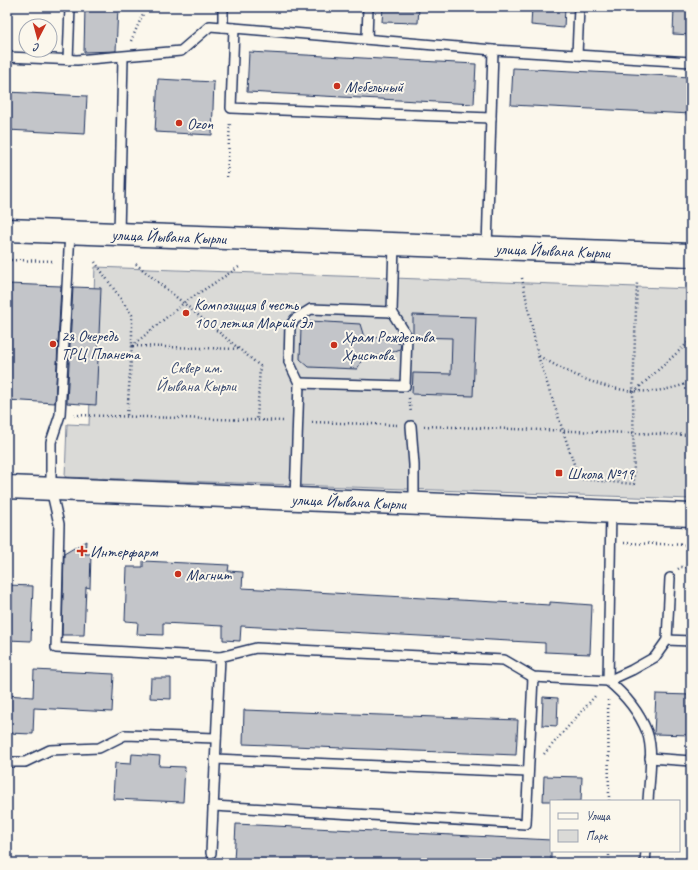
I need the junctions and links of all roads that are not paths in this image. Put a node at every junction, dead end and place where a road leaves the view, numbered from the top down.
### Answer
1 (70, 7) edge
2 (223, 7) edge
3 (368, 7) edge
4 (579, 7) edge
5 (223, 27) junction
6 (234, 28) junction
7 (367, 39) junction
8 (493, 50) junction
9 (577, 55) junction
10 (7, 57) edge
11 (124, 58) junction
12 (68, 60) junction
13 (691, 62) edge
14 (491, 118) junction
15 (7, 230) edge
16 (70, 232) junction
17 (119, 234) junction
18 (394, 244) junction
19 (487, 248) junction
20 (691, 255) edge
21 (392, 312) junction
22 (299, 383) junction
23 (411, 426) road end
24 (7, 487) edge
25 (51, 489) junction
26 (295, 499) junction
27 (414, 504) junction
28 (611, 511) junction
29 (691, 515) edge
30 (670, 578) dead end
31 (667, 640) junction
32 (691, 641) edge
33 (220, 656) junction
34 (533, 677) junction
35 (608, 681) junction
36 (216, 738) junction
37 (650, 758) junction
38 (215, 759) junction
39 (691, 761) edge
40 (7, 762) edge
41 (528, 772) junction
42 (648, 800) edge
43 (213, 806) junction
44 (646, 852) edge
45 (211, 853) dead end
46 (645, 863) edge

1 - 12 lane
2 - 5 lane
3 - 7 lane
4 - 9 lane
5 - 6 lane
5 - 11 lane
6 - 7 lane
6 - 14 lane
7 - 8 lane
8 - 9 lane
8 - 14 lane
9 - 13 lane
10 - 12 lane
11 - 12 lane
11 - 17 lane
14 - 19 lane
15 - 16 main road, улица Йывана Кырли
16 - 17 main road, улица Йывана Кырли
16 - 25 lane
17 - 18 main road, улица Йывана Кырли
18 - 19 main road, улица Йывана Кырли
18 - 21 lane
19 - 20 main road, улица Йывана Кырли
21 - 22 lane
21 - 22 lane
22 - 26 lane
23 - 27 lane
24 - 25 main road, улица Йывана Кырли
25 - 26 main road, улица Йывана Кырли
25 - 33 lane
26 - 27 main road, улица Йывана Кырли
27 - 28 main road, улица Йывана Кырли
28 - 29 main road, улица Йывана Кырли
28 - 35 lane
30 - 31 lane
31 - 32 lane
31 - 35 lane
33 - 34 lane
33 - 36 lane
34 - 35 lane
34 - 41 lane
35 - 37 lane
36 - 38 lane
36 - 40 lane
37 - 39 lane
37 - 42 lane
38 - 41 lane
38 - 43 lane
41 - 43 lane
43 - 45 lane
44 - 46 lane

